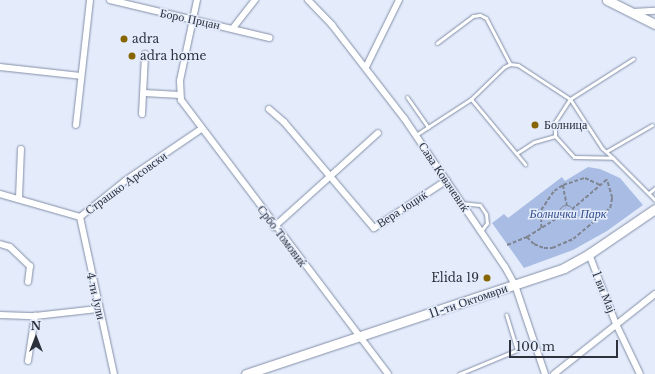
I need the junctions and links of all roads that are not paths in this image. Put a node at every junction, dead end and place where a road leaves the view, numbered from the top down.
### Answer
1 (90, 0) edge
2 (110, 0) edge
3 (197, 0) edge
4 (255, 0) edge
5 (308, 0) edge
6 (399, 0) edge
7 (607, 0) edge
8 (655, 11) edge
9 (633, 12) junction
10 (192, 20) junction
11 (655, 24) edge
12 (233, 28) junction
13 (270, 38) dead end
14 (437, 43) dead end
15 (145, 54) dead end
16 (633, 59) dead end
17 (510, 64) junction
18 (0, 67) edge
19 (366, 67) junction
20 (81, 76) junction
21 (144, 93) junction
22 (180, 95) junction
23 (407, 97) dead end
24 (570, 99) junction
25 (471, 100) junction
26 (269, 109) dead end
27 (142, 114) dead end
28 (76, 125) dead end
29 (652, 125) dead end
30 (428, 127) junction
31 (201, 129) junction
32 (378, 133) dead end
33 (416, 135) junction
34 (555, 136) junction
35 (21, 149) dead end
36 (606, 152) junction
37 (516, 153) junction
38 (613, 158) junction
39 (525, 164) dead end
40 (331, 176) junction
41 (447, 180) junction
42 (655, 188) edge
43 (649, 193) junction
44 (0, 194) edge
45 (19, 198) junction
46 (655, 200) edge
47 (462, 203) junction
48 (655, 209) edge
49 (80, 217) junction
50 (274, 227) junction
51 (481, 231) junction
52 (0, 244) edge
53 (589, 254) junction
54 (28, 282) dead end
55 (515, 285) junction
56 (655, 294) edge
57 (98, 309) junction
58 (0, 315) edge
59 (506, 315) dead end
60 (35, 316) junction
61 (616, 324) junction
62 (360, 337) junction
63 (28, 361) dead end
64 (268, 368) junction
65 (114, 374) edge
66 (246, 374) edge
67 (260, 374) edge
68 (388, 374) edge
69 (459, 374) edge
70 (545, 374) edge
71 (554, 374) edge
72 (640, 374) edge

1 - 20 street
2 - 10 street, Боро Прцан
3 - 10 street, Србо Томовиќ
4 - 12 street
5 - 19 street, Сава Ковачевиќ
6 - 19 street
7 - 9 main road
8 - 9 street
9 - 11 main road
10 - 12 street, Боро Прцан
10 - 22 street, Србо Томовиќ
12 - 13 street, Боро Прцан
14 - 17 lane
15 - 21 street
16 - 24 lane
17 - 24 lane
17 - 25 lane
18 - 20 street
19 - 33 street, Сава Ковачевиќ
20 - 28 street
21 - 22 street
21 - 27 street
22 - 31 street, Србо Томовиќ
23 - 30 lane
24 - 34 lane
24 - 36 lane
25 - 30 lane
25 - 37 lane
26 - 40 street, Вера Јоциќ
29 - 36 lane
30 - 33 lane
31 - 49 street, Страшко Арсовски
31 - 50 street, Србо Томовиќ
32 - 40 street
33 - 41 street, Сава Ковачевиќ
34 - 37 lane
34 - 38 lane
35 - 45 street
36 - 38 lane
37 - 39 lane
38 - 43 lane
40 - 41 street, Вера Јоциќ
40 - 50 street
41 - 47 street, Сава Ковачевиќ
42 - 43 lane
43 - 46 lane
44 - 45 street, Страшко Арсовски
45 - 49 street, Страшко Арсовски
47 - 51 street, Сава Ковачевиќ
47 - 51 lane
48 - 53 main road, 11-ти Октомври
49 - 57 street, 4 ти Јули
50 - 62 street, Србо Томовиќ
51 - 55 street, Сава Ковачевиќ
52 - 54 street
53 - 55 main road, 11-ти Октомври
53 - 61 street, 1 ви Мај
55 - 62 main road, 11-ти Октомври
55 - 70 street, Сава Ковачевиќ
56 - 61 street
57 - 60 street
57 - 65 street, 4 ти Јули
58 - 60 street
59 - 69 lane
60 - 63 street
61 - 71 street
61 - 72 street, 1 ви Мај
62 - 64 main road, 11-ти Октомври
62 - 68 street, Србо Томовиќ
64 - 66 main road
64 - 67 main road

